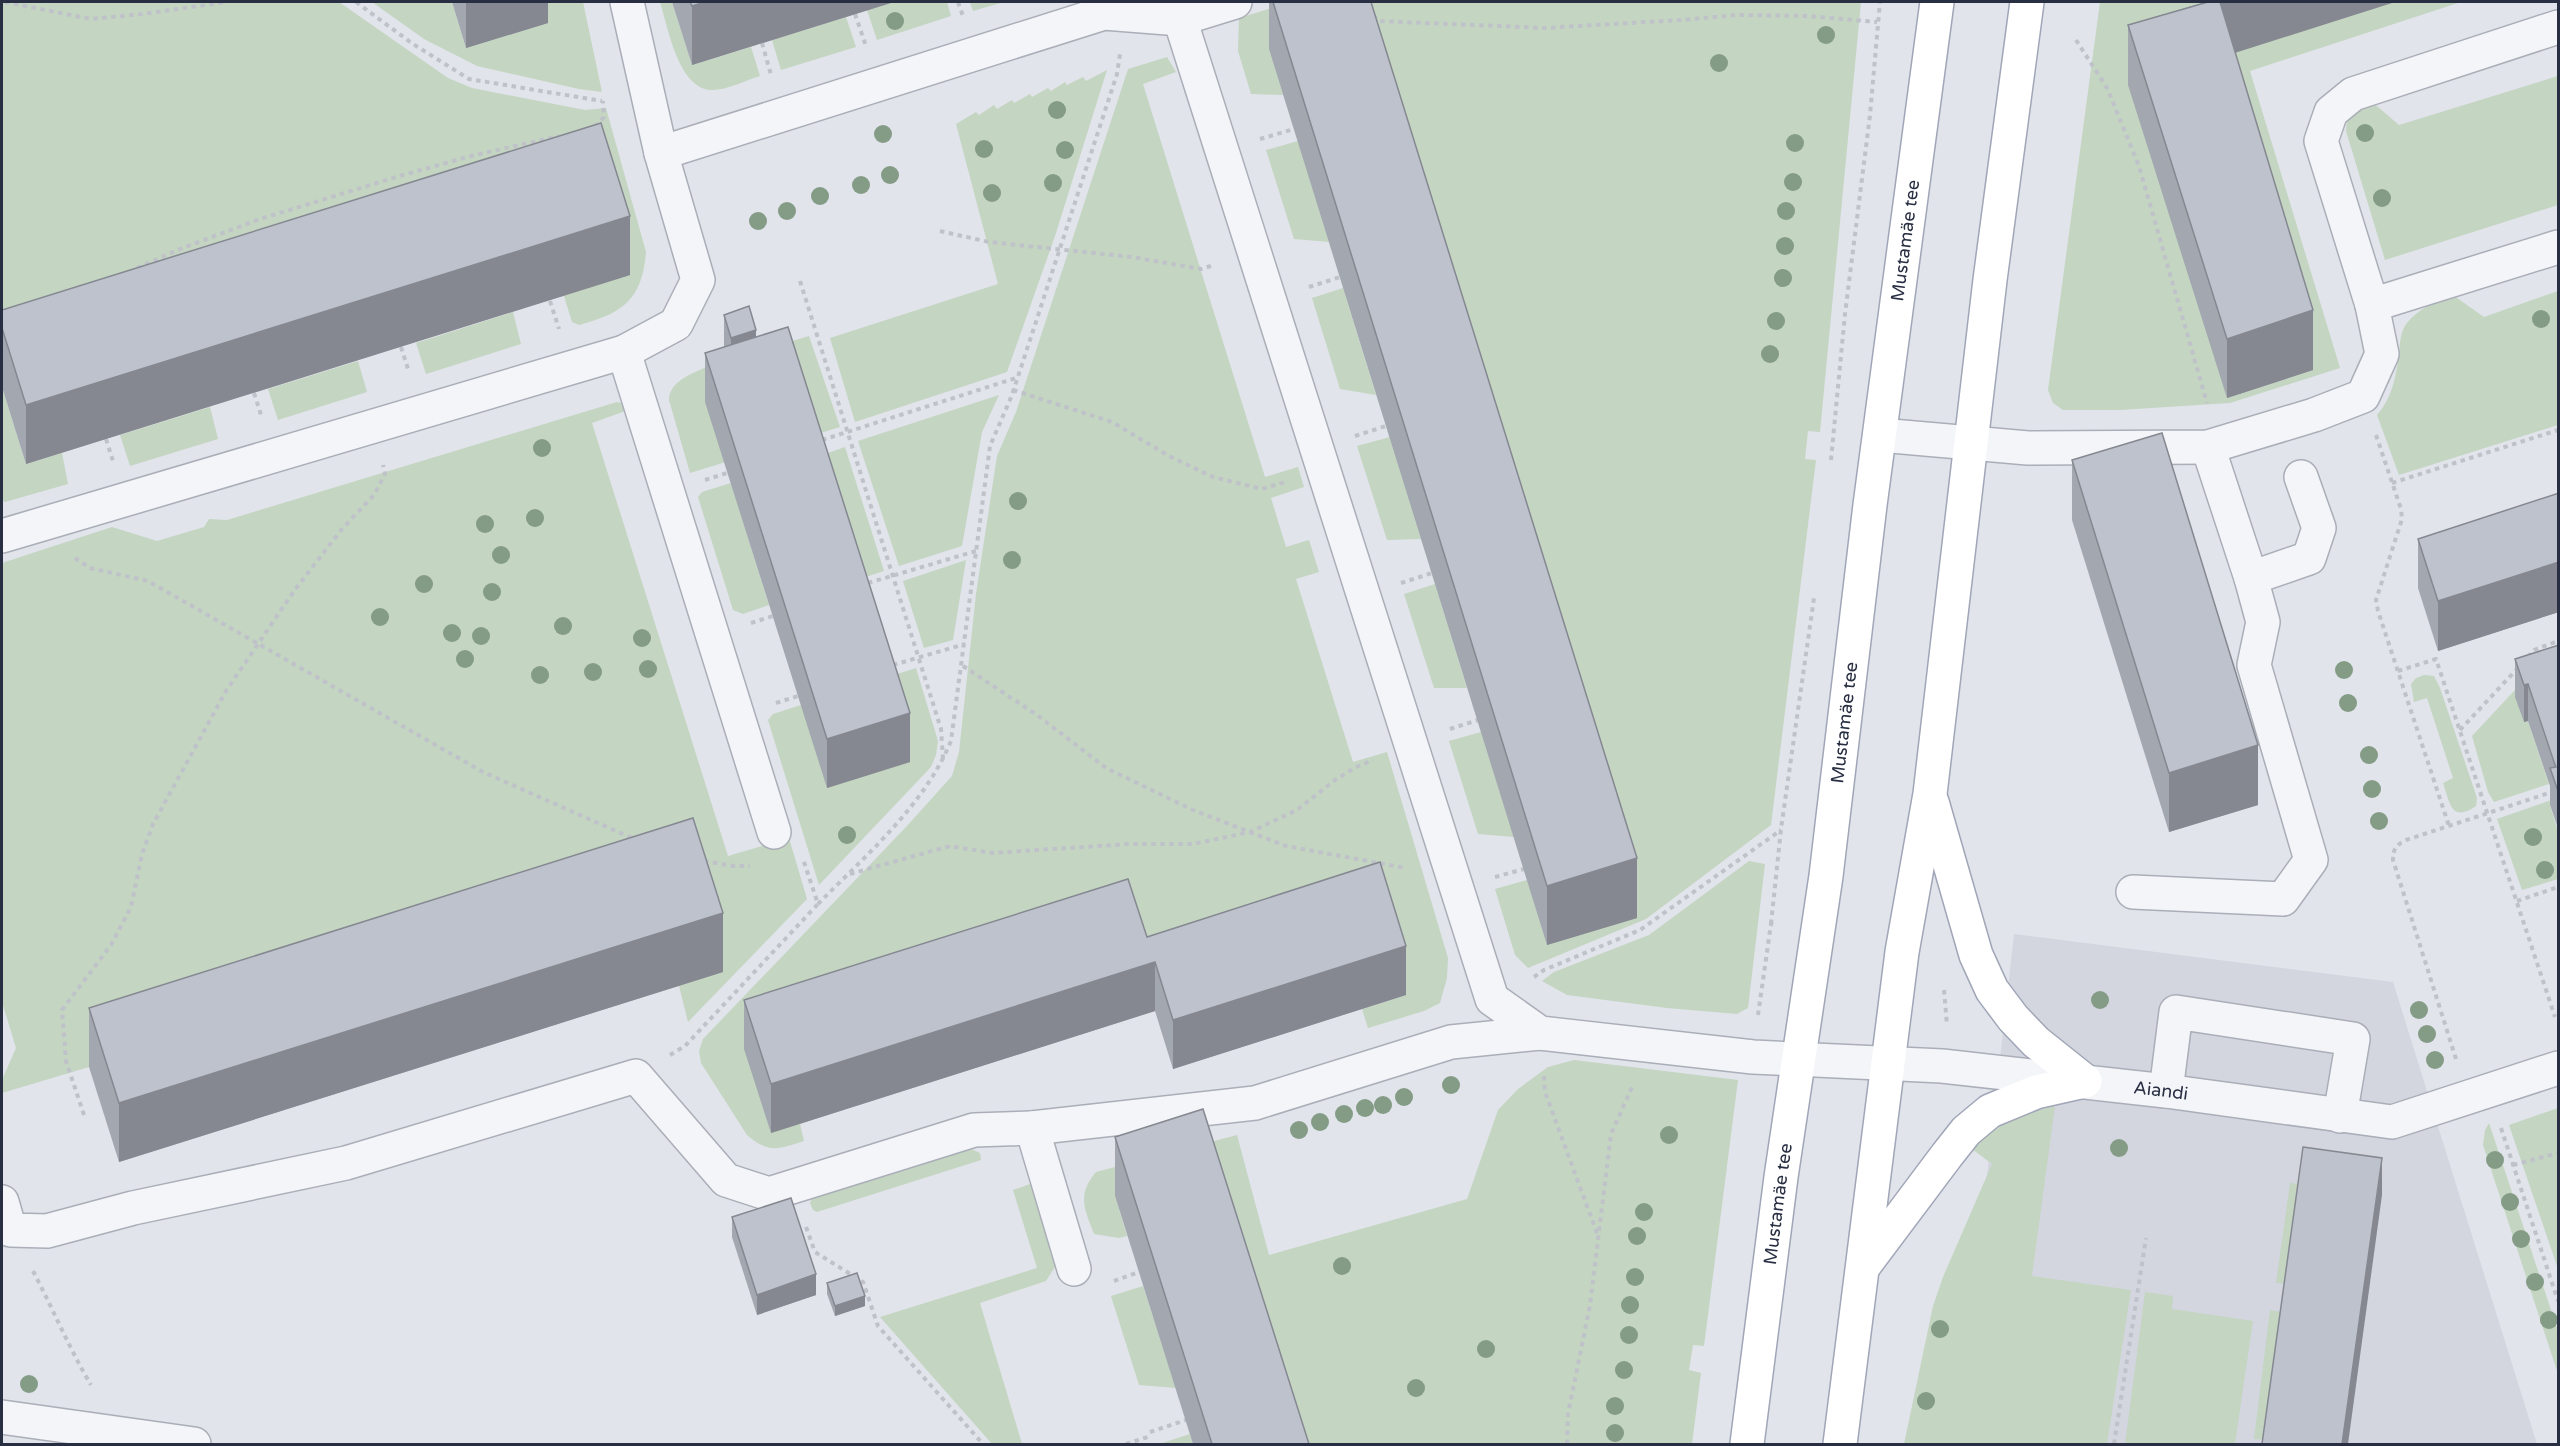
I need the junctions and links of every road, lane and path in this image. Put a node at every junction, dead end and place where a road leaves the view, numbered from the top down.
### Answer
1 (5, 2) edge
2 (227, 2) edge
3 (356, 2) edge
4 (627, 2) edge
5 (958, 2) edge
6 (1235, 2) edge
7 (1880, 2) edge
8 (1937, 2) edge
9 (2027, 2) edge
10 (855, 14) dead end
11 (1370, 14) edge
12 (1126, 15) junction
13 (964, 19) dead end
14 (1180, 19) junction
15 (1877, 22) junction
16 (2559, 27) edge
17 (2076, 40) dead end
18 (762, 43) dead end
19 (867, 49) dead end
20 (772, 78) dead end
21 (647, 92) junction
22 (603, 101) junction
23 (1294, 129) edge
24 (584, 130) edge
25 (565, 135) edge
26 (1258, 140) dead end
27 (661, 153) junction
28 (940, 231) dead end
29 (2559, 247) edge
30 (1058, 249) junction
31 (1254, 252) junction
32 (132, 271) edge
33 (1340, 277) edge
34 (800, 281) dead end
35 (1304, 289) dead end
36 (550, 301) edge
37 (2372, 306) junction
38 (561, 336) dead end
39 (401, 347) edge
40 (624, 352) junction
41 (1017, 378) junction
42 (412, 382) dead end
43 (1014, 390) junction
44 (254, 393) edge
45 (2363, 396) junction
46 (2210, 412) dead end
47 (375, 426) junction
48 (1386, 426) edge
49 (265, 427) dead end
50 (2559, 430) edge
51 (848, 431) junction
52 (1880, 435) junction
53 (1349, 437) dead end
54 (106, 439) edge
55 (822, 440) edge
56 (1971, 443) junction
57 (2208, 447) junction
58 (1831, 462) dead end
59 (114, 465) dead end
60 (1323, 471) junction
61 (2301, 477) dead end
62 (2392, 483) junction
63 (41, 524) junction
64 (2, 536) edge
65 (976, 551) junction
66 (1432, 573) edge
67 (894, 576) junction
68 (2251, 578) junction
69 (867, 583) edge
70 (1395, 585) dead end
71 (1816, 588) dead end
72 (2559, 641) edge
73 (965, 644) junction
74 (258, 645) junction
75 (919, 657) junction
76 (2526, 658) edge
77 (893, 665) edge
78 (963, 666) junction
79 (2519, 666) edge
80 (2398, 671) junction
81 (1478, 720) edge
82 (2460, 730) junction
83 (1440, 732) dead end
84 (1411, 746) junction
85 (943, 762) junction
86 (2552, 792) edge
87 (1930, 794) junction
88 (2488, 813) junction
89 (2449, 826) junction
90 (1781, 829) junction
91 (774, 832) joint
92 (1250, 832) junction
93 (644, 844) edge
94 (699, 860) edge
95 (804, 862) junction
96 (793, 863) dead end
97 (758, 865) dead end
98 (1450, 868) junction
99 (1524, 869) edge
100 (847, 874) junction
101 (1486, 879) dead end
102 (2559, 886) edge
103 (2133, 892) dead end
104 (2517, 901) junction
105 (818, 904) junction
106 (1771, 924) junction
107 (1780, 925) dead end
108 (1530, 980) dead end
109 (1944, 985) dead end
110 (2555, 1017) dead end
111 (1757, 1019) dead end
112 (1948, 1032) dead end
113 (1540, 1033) junction
114 (1651, 1046) junction
115 (1798, 1059) junction
116 (1887, 1064) junction
117 (2459, 1068) dead end
118 (2559, 1068) edge
119 (636, 1076) junction
120 (2085, 1081) junction
121 (2166, 1091) junction
122 (84, 1115) dead end
123 (2340, 1116) junction
124 (2498, 1118) dead end
125 (1032, 1128) junction
126 (2559, 1153) edge
127 (2513, 1165) junction
128 (794, 1186) junction
129 (4, 1229) edge
130 (1598, 1237) junction
131 (2146, 1238) dead end
132 (1862, 1268) junction
133 (1074, 1269) dead end
134 (1139, 1272) edge
135 (1112, 1281) dead end
136 (2559, 1302) edge
137 (91, 1385) dead end
138 (2, 1417) edge
139 (1186, 1420) edge
140 (194, 1444) edge
141 (983, 1444) edge
142 (1126, 1444) edge
143 (1567, 1444) edge
144 (1747, 1444) edge
145 (1840, 1444) edge
146 (2114, 1444) edge

1 - 2 path
3 - 22 path
4 - 21 street
5 - 13 path
6 - 14 street
7 - 15 path
8 - 52 main road, Mustamäe tee
9 - 56 main road
10 - 19 path
11 - 15 path
12 - 14 street
12 - 27 street
12 - 30 path
14 - 31 street
15 - 58 path
16 - 37 street
17 - 46 path
18 - 20 path
21 - 22 path
21 - 27 street
22 - 24 path
23 - 26 path
25 - 32 path
27 - 40 street
28 - 30 path
29 - 37 street
30 - 31 path
30 - 41 path
31 - 60 street
33 - 35 path
34 - 51 path
36 - 38 path
37 - 45 street
39 - 42 path
40 - 47 street
40 - 91 street
41 - 43 path
41 - 51 path
43 - 60 path
43 - 65 path
44 - 49 path
45 - 57 street
45 - 62 path
47 - 63 street
47 - 74 path
48 - 53 path
50 - 62 path
51 - 55 path
51 - 67 path
52 - 56 street
52 - 115 main road, Mustamäe tee
54 - 59 path
56 - 57 street
56 - 87 main road
57 - 68 street
60 - 84 street
61 - 68 street
62 - 80 path
63 - 64 street
63 - 74 path
65 - 67 path
65 - 73 path
66 - 70 path
67 - 69 path
67 - 75 path
68 - 103 street
71 - 90 path
72 - 76 path
73 - 75 path
73 - 78 path
74 - 93 path
74 - 122 path
75 - 77 path
75 - 85 path
78 - 85 path
78 - 92 path
79 - 82 path
80 - 82 path
80 - 89 path
81 - 83 path
82 - 88 path
84 - 92 path
84 - 98 street
85 - 100 path
86 - 88 path
87 - 116 main road
87 - 120 main road
88 - 89 path
88 - 104 path
89 - 117 path
90 - 106 path
90 - 108 path
91 - 95 path
92 - 98 path
92 - 100 path
94 - 97 path
95 - 96 path
95 - 105 path
98 - 113 street
99 - 101 path
100 - 105 path
102 - 104 path
104 - 110 path
105 - 119 path
106 - 107 path
106 - 111 path
109 - 112 path
113 - 114 street, Aiandi
113 - 125 street, Aiandi
113 - 130 path
114 - 115 street, Aiandi
114 - 130 path
115 - 116 street, Aiandi
115 - 144 main road, Mustamäe tee
116 - 120 street, Aiandi
116 - 132 main road
118 - 123 street, Aiandi
119 - 128 street, Aiandi
119 - 129 street
120 - 121 street, Aiandi
120 - 132 main road
121 - 123 street, Aiandi
121 - 123 street
124 - 127 path
125 - 128 street, Aiandi
125 - 133 street
126 - 127 path
127 - 136 path
128 - 141 path
129 - 137 path
130 - 143 path
131 - 146 path
132 - 145 main road
134 - 135 path
138 - 140 street
139 - 142 path

